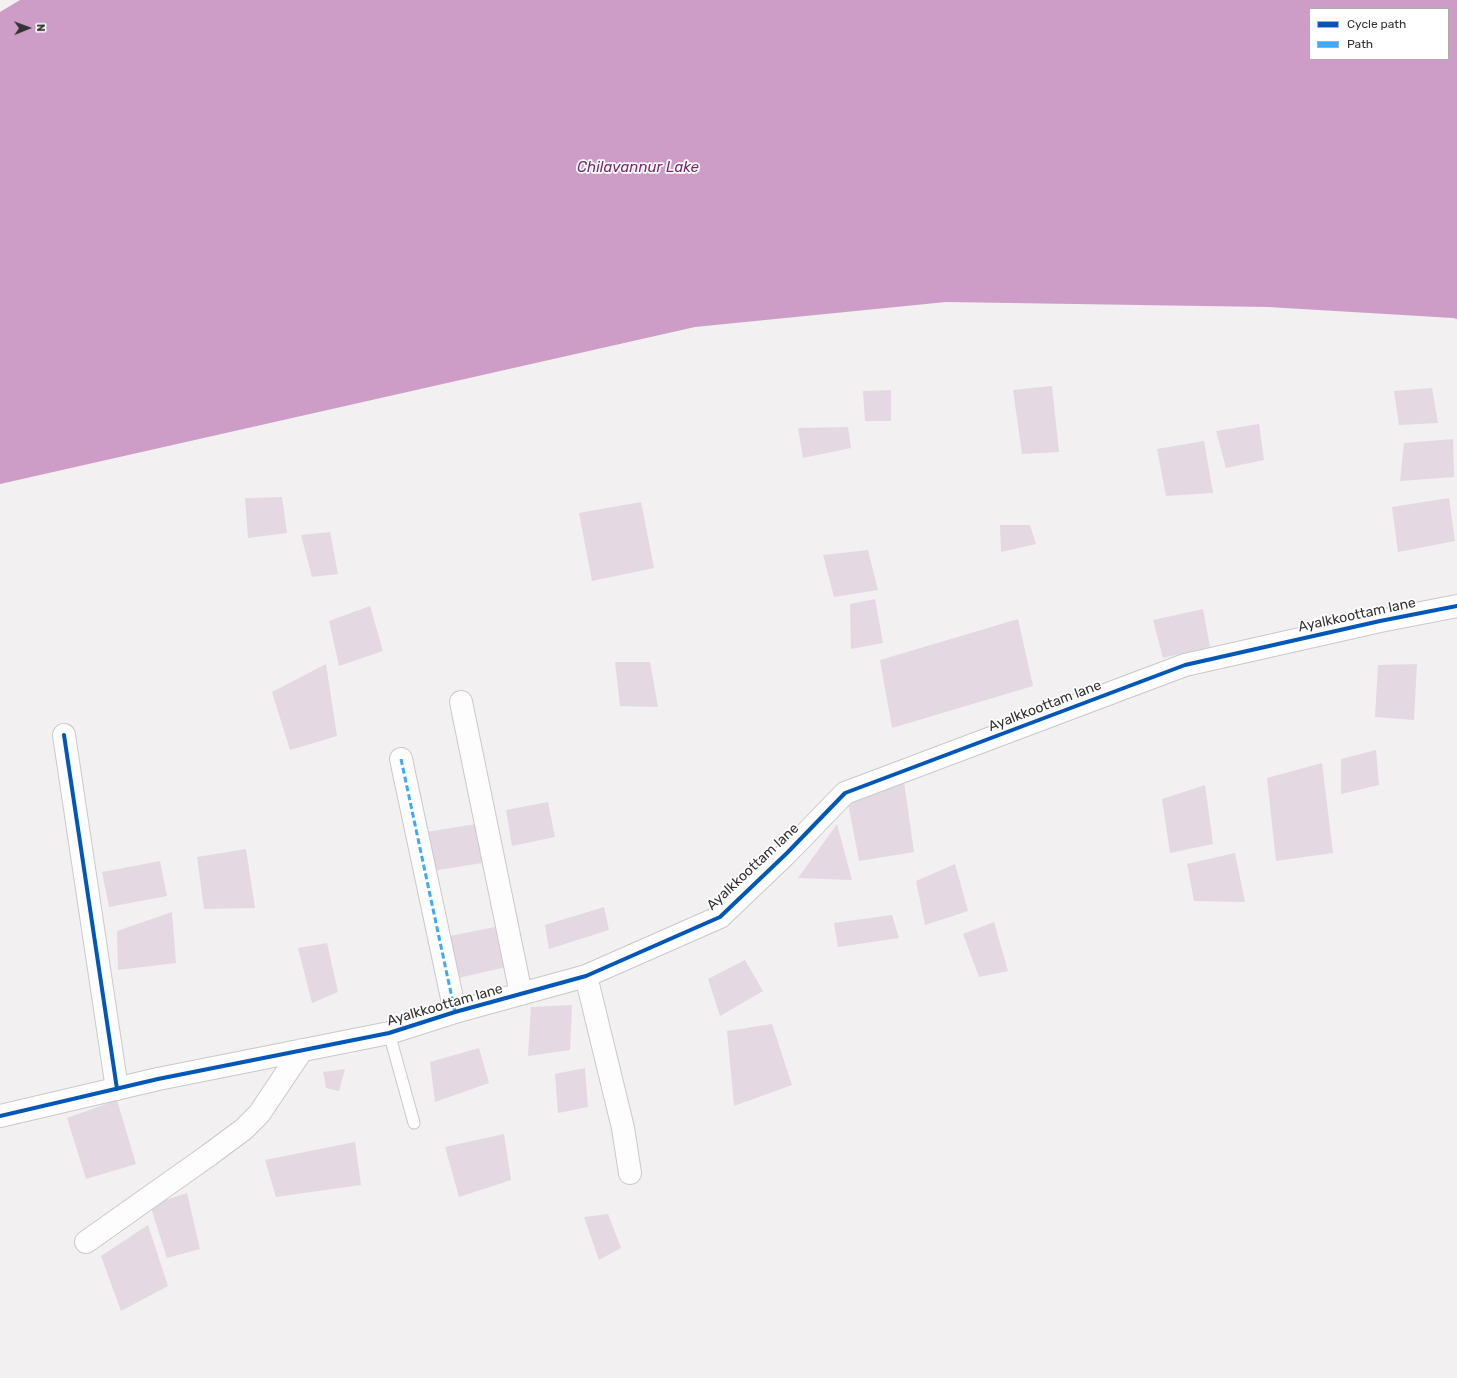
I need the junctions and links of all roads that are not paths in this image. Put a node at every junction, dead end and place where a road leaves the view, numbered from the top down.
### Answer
1 (1457, 606) edge
2 (461, 702) dead end
3 (64, 735) dead end
4 (401, 759) dead end
5 (586, 976) junction
6 (521, 994) junction
7 (456, 1012) junction
8 (389, 1033) junction
9 (302, 1050) junction
10 (117, 1088) junction
11 (0, 1116) edge
12 (414, 1123) dead end
13 (630, 1173) dead end
14 (86, 1242) dead end

1 - 5 street, Ayalkkoottam lane
2 - 6 street
3 - 10 street
4 - 7 street
5 - 6 street, Ayalkkoottam lane
5 - 13 street
6 - 7 street, Ayalkkoottam lane
7 - 8 street, Ayalkkoottam lane
8 - 9 street, Ayalkkoottam lane
8 - 12 lane
9 - 10 street, Ayalkkoottam lane
9 - 14 street
10 - 11 street, Ayalkkoottam lane

